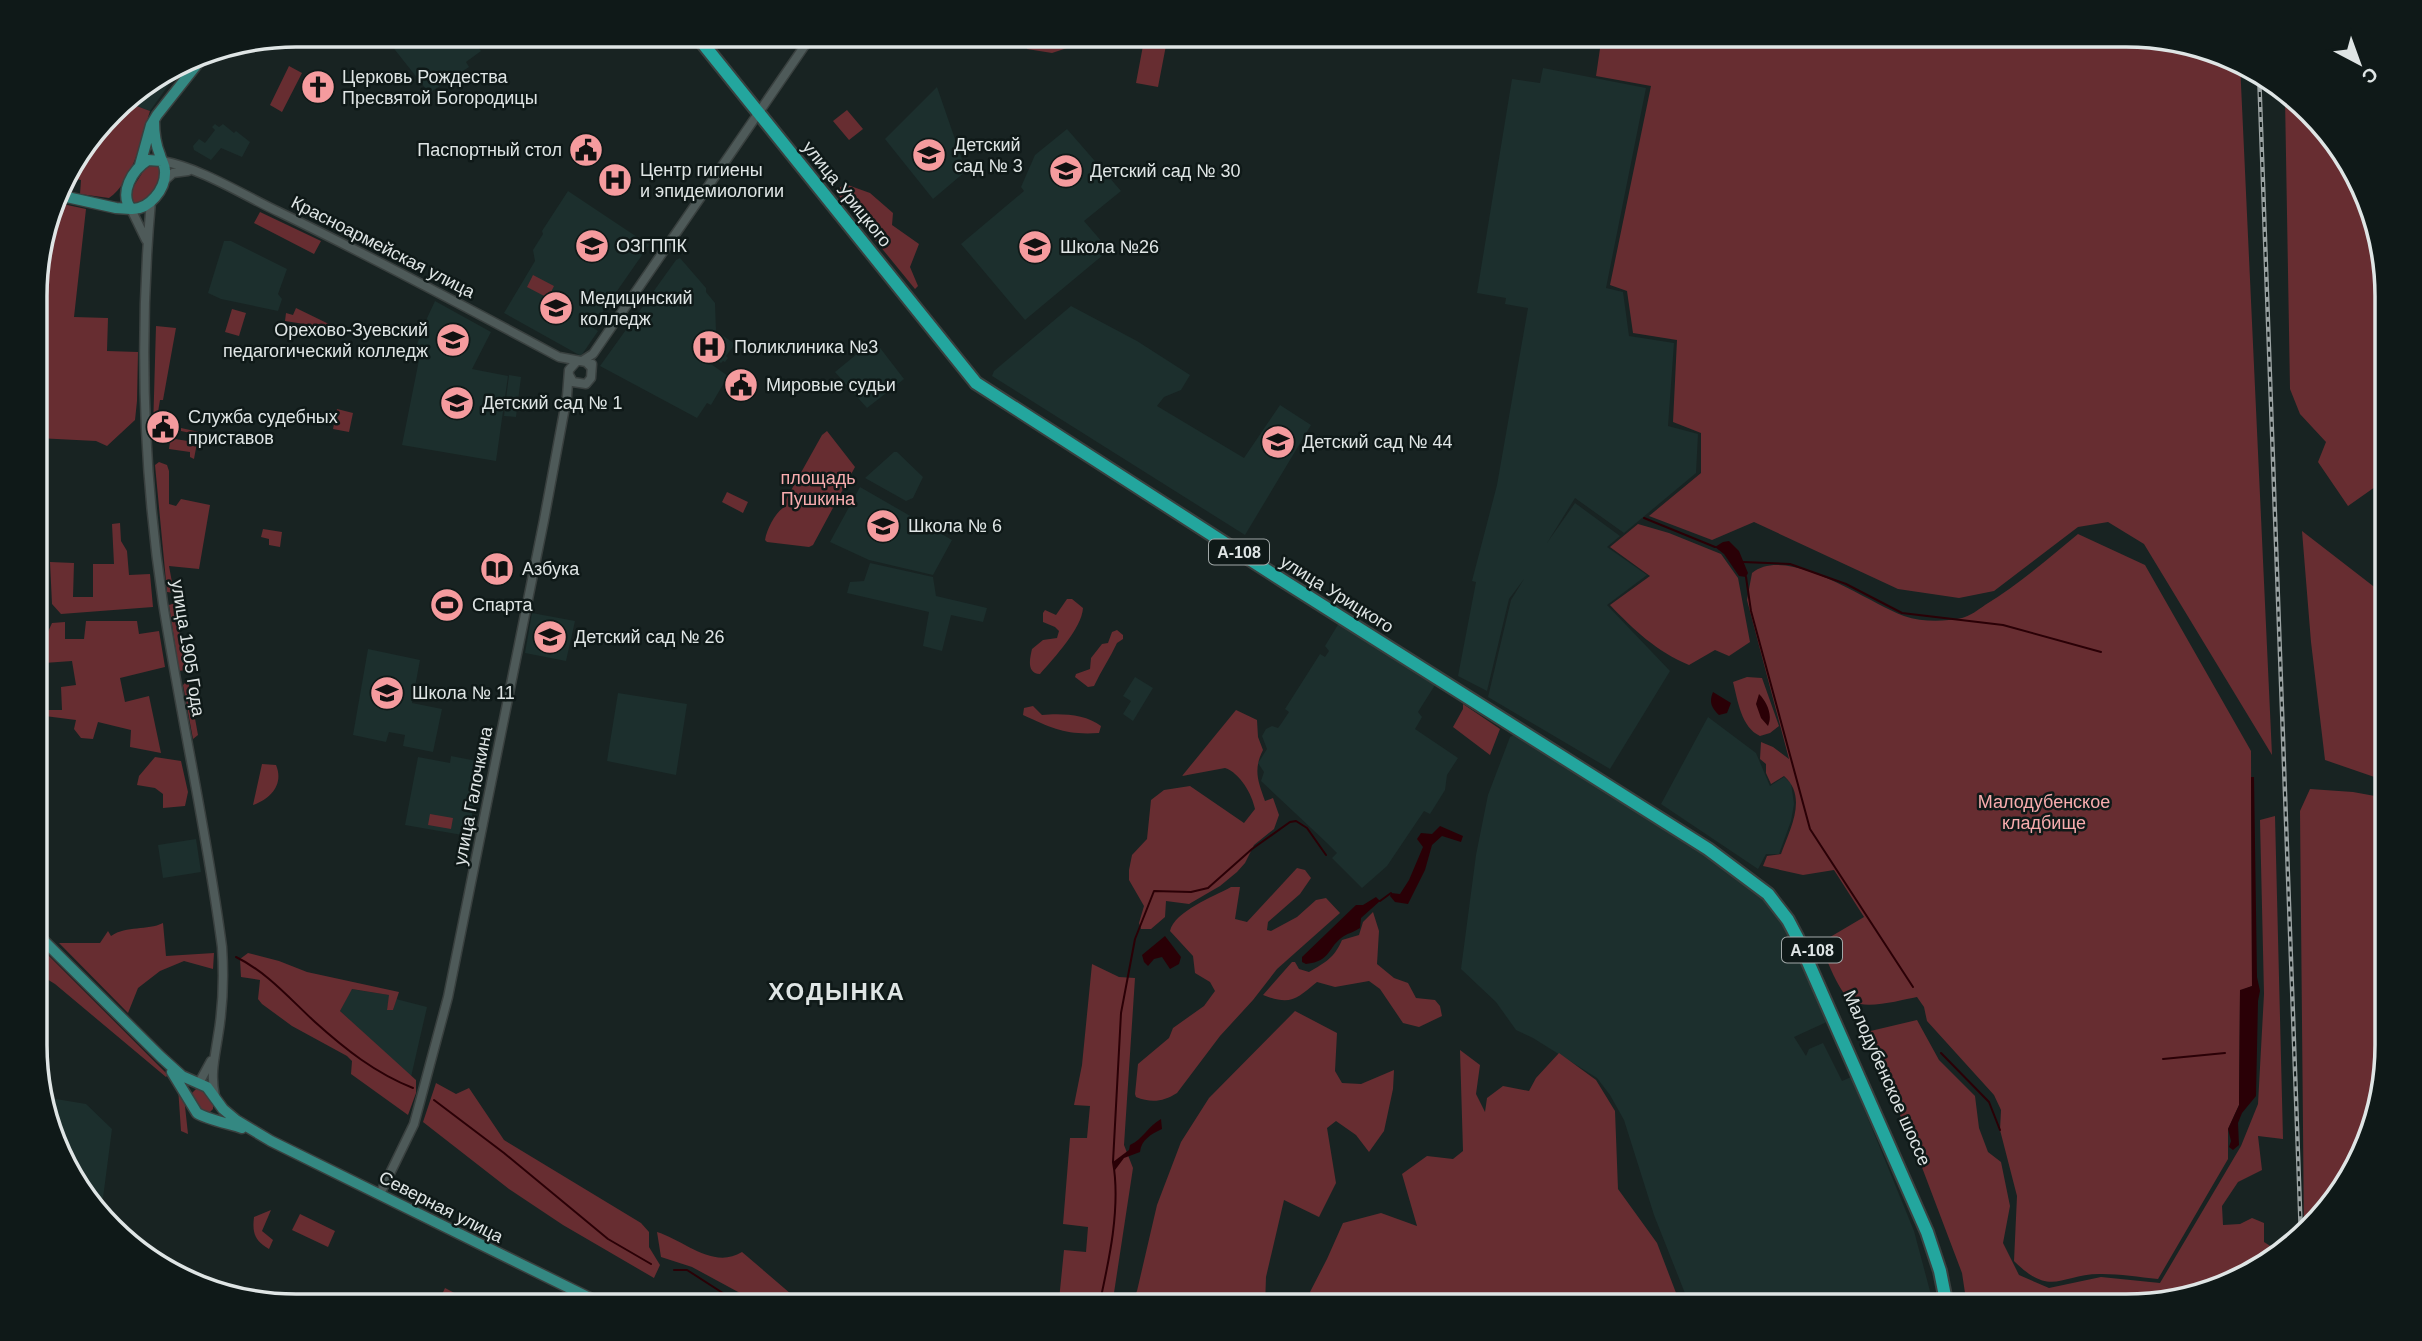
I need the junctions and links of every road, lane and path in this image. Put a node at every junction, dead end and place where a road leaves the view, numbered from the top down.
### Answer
1 (706, 47) edge
2 (804, 47) edge
3 (192, 70) edge
4 (759, 112) junction
5 (155, 121) junction
6 (162, 161) junction
7 (140, 166) junction
8 (191, 171) junction
9 (163, 182) junction
10 (126, 191) junction
11 (68, 197) edge
12 (151, 201) junction
13 (99, 204) junction
14 (131, 209) junction
15 (147, 243) junction
16 (593, 354) junction
17 (559, 357) junction
18 (579, 361) junction
19 (591, 367) junction
20 (569, 372) junction
21 (583, 385) junction
22 (567, 396) junction
23 (1513, 721) junction
24 (47, 944) edge
25 (213, 1056) junction
26 (161, 1057) junction
27 (202, 1079) junction
28 (216, 1098) junction
29 (189, 1100) junction
30 (210, 1118) junction
31 (262, 1136) junction
32 (380, 1194) junction
33 (582, 1294) edge
34 (1945, 1294) edge
35 (1952, 1294) edge

1 - 4 highway, улица Урицкого / А-108
2 - 4 street
3 - 5 main road
4 - 16 street
4 - 23 highway, улица Урицкого / А-108
5 - 6 main road
5 - 7 main road
6 - 7 main road
6 - 8 street, Красноармейская улица
6 - 9 main road
7 - 10 main road
8 - 9 street
8 - 17 street, Красноармейская улица
9 - 12 main road
10 - 13 main road
10 - 14 main road
11 - 13 main road
12 - 14 main road
12 - 15 street, улица 1905 Года
13 - 14 main road
14 - 15 street
15 - 25 street, улица 1905 Года
16 - 18 street
16 - 19 street
17 - 18 street
17 - 20 street
18 - 19 street
18 - 20 street
19 - 21 street
20 - 21 street
20 - 22 street, улица Галочкина
21 - 22 street
22 - 32 street, улица Галочкина
23 - 34 highway, Малодубенское шоссе / А-108
23 - 35 highway, Малодубенское шоссе / А-108
24 - 26 main road, Северная улица
25 - 27 street, улица 1905 Года
25 - 28 street, улица 1905 Года
26 - 27 main road, Северная улица
26 - 29 main road, Северная улица
27 - 28 main road, Северная улица
27 - 29 main road
28 - 30 main road
28 - 31 main road, Северная улица
29 - 30 main road, Северная улица
30 - 31 main road, Северная улица
31 - 32 main road, Северная улица
32 - 33 main road, Северная улица

